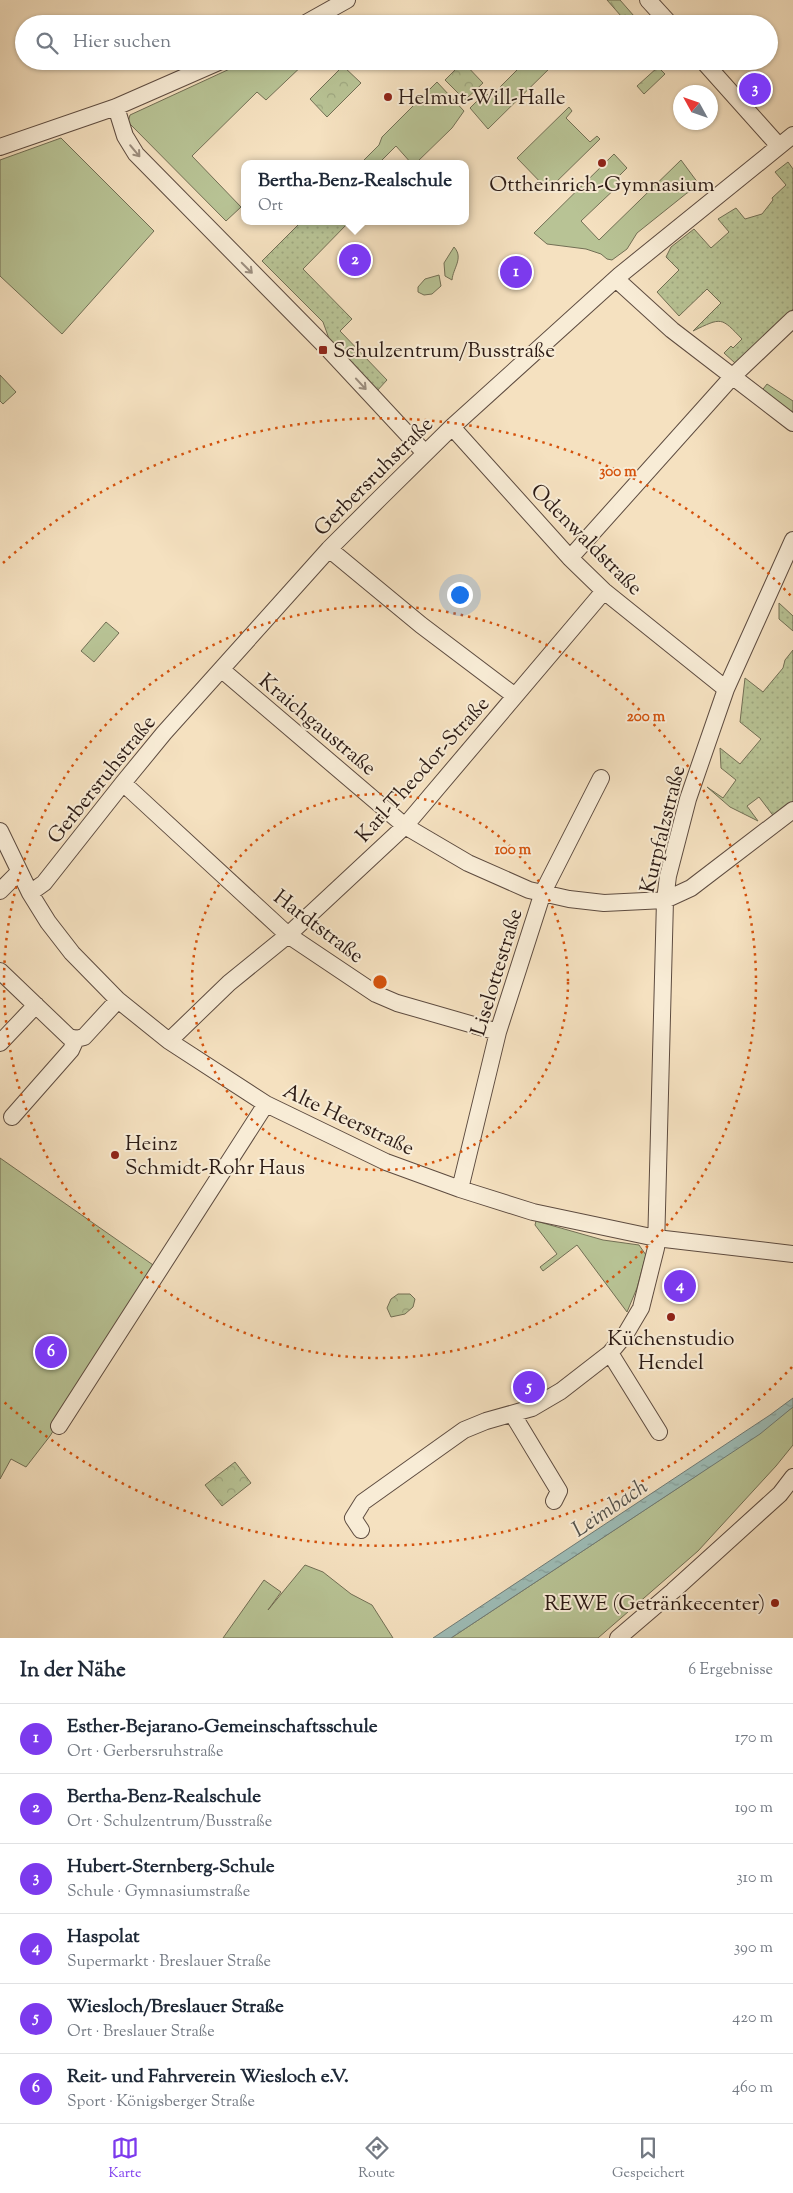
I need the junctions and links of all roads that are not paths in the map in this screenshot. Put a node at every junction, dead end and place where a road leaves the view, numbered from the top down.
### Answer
1 (347, 0) edge
2 (648, 0) edge
3 (320, 15) edge
4 (662, 15) edge
5 (200, 70) edge
6 (711, 70) edge
7 (116, 107) junction
8 (793, 135) edge
9 (780, 146) junction
10 (0, 148) edge
11 (616, 279) junction
12 (793, 319) edge
13 (732, 377) junction
14 (793, 423) edge
15 (452, 427) junction
16 (425, 453) junction
17 (793, 540) edge
18 (329, 549) junction
19 (570, 558) junction
20 (604, 591) junction
21 (222, 670) junction
22 (726, 689) junction
23 (515, 696) junction
24 (601, 778) dead end
25 (123, 783) junction
26 (793, 810) edge
27 (405, 826) junction
28 (0, 831) edge
29 (20, 872) junction
30 (0, 891) edge
31 (543, 892) junction
32 (30, 893) junction
33 (665, 900) junction
34 (288, 935) junction
35 (0, 971) edge
36 (118, 1000) junction
37 (36, 1005) junction
38 (498, 1032) junction
39 (76, 1039) junction
40 (169, 1041) junction
41 (0, 1043) edge
42 (266, 1104) junction
43 (12, 1117) dead end
44 (460, 1189) junction
45 (656, 1238) junction
46 (793, 1254) edge
47 (610, 1353) junction
48 (513, 1415) junction
49 (59, 1426) dead end
50 (659, 1432) dead end
51 (793, 1477) edge
52 (554, 1501) dead end
53 (361, 1530) dead end
54 (618, 1638) edge

1 - 3 street
2 - 4 street
5 - 7 street
6 - 9 street
7 - 10 street
7 -> 16 street
8 - 9 street, Gerbersruhstraße
9 - 11 street, Gerbersruhstraße
11 - 13 street
11 - 15 street, Gerbersruhstraße
12 - 13 street
13 - 14 street
13 - 19 street
15 - 16 street, Gerbersruhstraße
15 - 19 street, Odenwaldstraße
16 - 18 street, Gerbersruhstraße
17 - 22 street, Kurpfalzstraße
18 - 21 street, Gerbersruhstraße
18 - 23 street
19 - 20 street, Odenwaldstraße
20 - 22 street, Odenwaldstraße
20 - 23 street, Karl-Theodor-Straße
21 - 25 street, Gerbersruhstraße
21 - 27 street, Kraichgaustraße
22 - 33 street, Kurpfalzstraße
23 - 27 street, Karl-Theodor-Straße
24 - 31 street, Liselottestraße
25 - 32 street, Gerbersruhstraße
25 - 34 street, Hardtstraße
26 - 33 street
27 - 31 street, Kraichgaustraße
27 - 34 street, Karl-Theodor-Straße
28 - 29 street, Alte Heerstraße
29 - 30 street
29 - 32 street, Alte Heerstraße
31 - 33 street, Kraichgaustraße
31 - 38 street, Liselottestraße
32 - 36 street, Alte Heerstraße
33 - 45 street, Kurpfalzstraße
34 - 38 street, Hardtstraße
34 - 40 street, Karl-Theodor-Straße
35 - 37 street
36 - 39 street
36 - 40 street, Alte Heerstraße
37 - 39 street
37 - 41 street
38 - 44 street, Liselottestraße
39 - 43 street
40 - 42 street, Alte Heerstraße
42 - 44 street, Alte Heerstraße
42 - 49 street
44 - 45 street, Alte Heerstraße
45 - 46 street, Alte Heerstraße
45 - 47 street, Kurpfalzstraße
47 - 48 street, Kurpfalzstraße
47 - 50 street
48 - 52 street
48 - 53 street, Kurpfalzstraße
51 - 54 street

